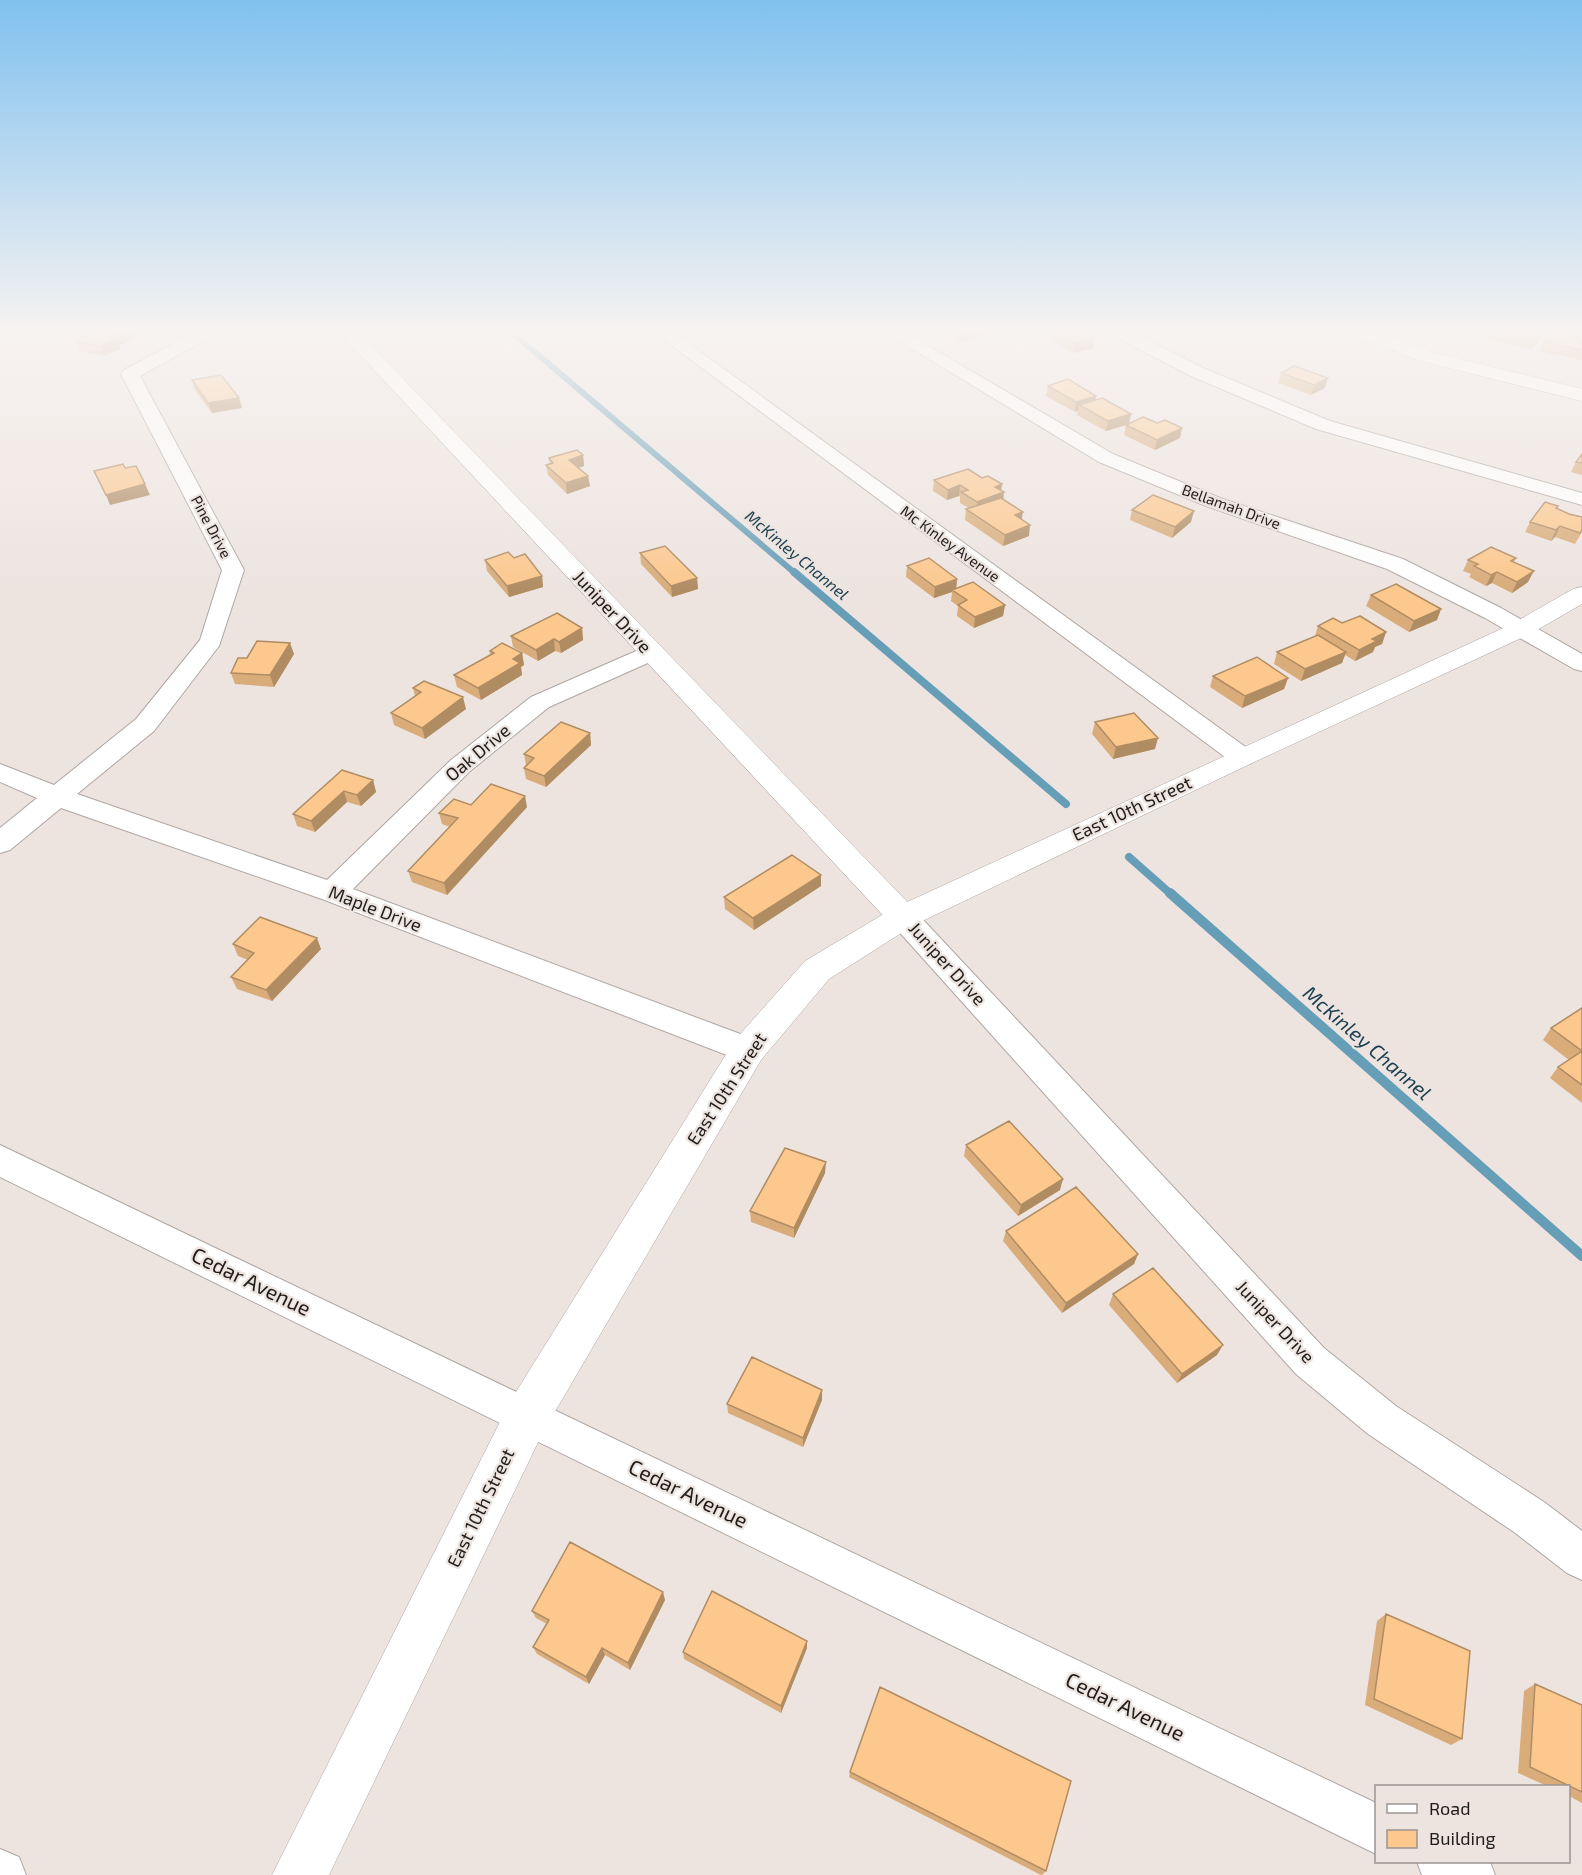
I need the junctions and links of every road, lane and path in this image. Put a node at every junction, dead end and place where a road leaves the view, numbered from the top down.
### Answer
1 (152, 418) edge
2 (428, 418) edge
3 (778, 418) edge
4 (1037, 418) edge
5 (1307, 418) edge
6 (1582, 499) edge
7 (1582, 594) edge
8 (1521, 629) junction
9 (651, 653) junction
10 (1582, 664) edge
11 (1242, 757) junction
12 (0, 772) edge
13 (58, 797) junction
14 (0, 843) edge
15 (332, 892) junction
16 (903, 916) junction
17 (748, 1050) junction
18 (0, 1160) edge
19 (527, 1416) junction
20 (1582, 1558) edge
21 (1375, 1828) edge
22 (1444, 1863) edge
23 (300, 1875) edge
24 (1470, 1875) edge

1 - 13 street, Pine Drive
2 - 9 main road, Juniper Drive
3 - 11 street, Mc Kinley Avenue
4 - 8 street, Bellamah Drive
5 - 6 street
7 - 8 main road, East 10th Street
8 - 10 street, Bellamah Drive
8 - 11 main road, East 10th Street
9 - 15 street, Oak Drive
9 - 16 main road, Juniper Drive
11 - 16 main road, East 10th Street
12 - 13 street, Maple Drive
13 - 14 street
13 - 15 street, Maple Drive
15 - 17 street, Maple Drive
16 - 17 main road, East 10th Street
16 - 20 street, Juniper Drive
17 - 19 main road, East 10th Street
18 - 19 street, Cedar Avenue
19 - 21 street, Cedar Avenue
19 - 23 main road, East 10th Street
22 - 24 street

